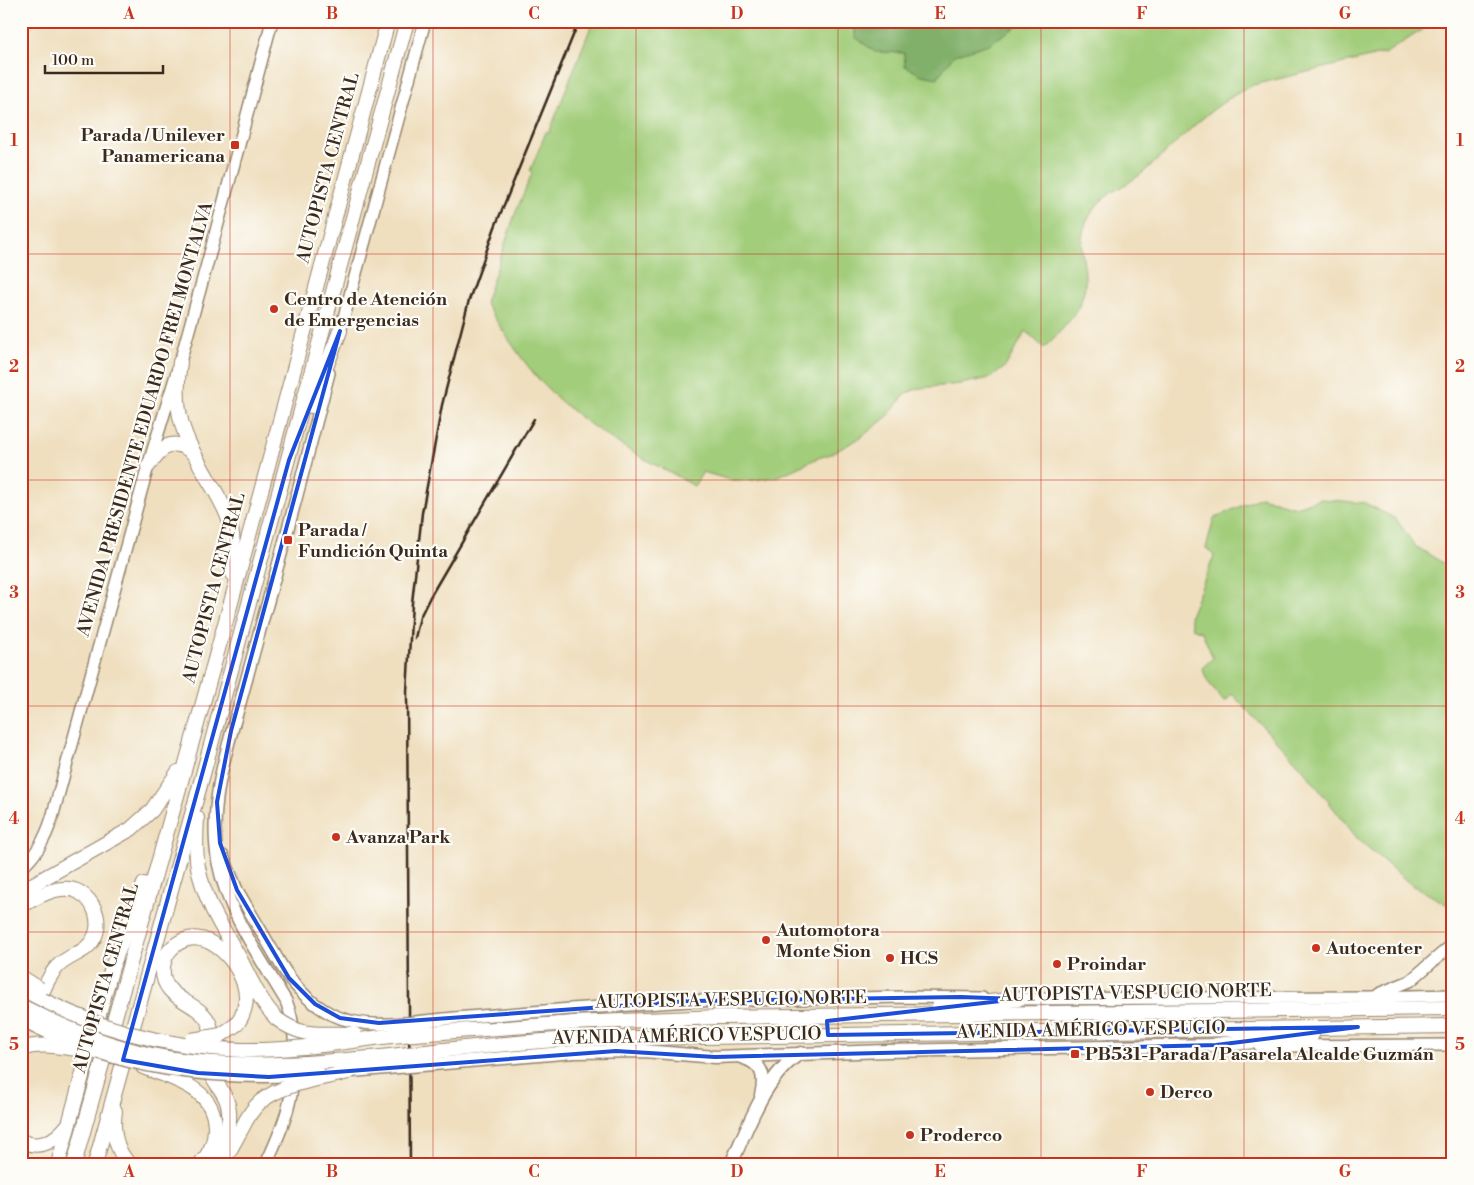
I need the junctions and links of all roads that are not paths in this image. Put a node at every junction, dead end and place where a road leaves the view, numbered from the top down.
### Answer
1 (272, 21) edge
2 (388, 21) edge
3 (407, 21) edge
4 (425, 21) edge
5 (340, 331) junction
6 (180, 362) junction
7 (194, 454) junction
8 (289, 460) junction
9 (148, 466) junction
10 (230, 606) junction
11 (187, 756) junction
12 (202, 778) junction
13 (216, 822) junction
14 (168, 826) junction
15 (21, 868) edge
16 (21, 891) edge
17 (21, 906) edge
18 (1453, 944) edge
19 (21, 976) edge
20 (21, 988) edge
21 (1453, 995) edge
22 (1369, 997) junction
23 (1018, 999) junction
24 (21, 1006) edge
25 (1453, 1008) edge
26 (874, 1015) junction
27 (571, 1016) junction
28 (21, 1020) edge
29 (90, 1021) junction
30 (1453, 1026) edge
31 (1358, 1027) junction
32 (385, 1037) junction
33 (158, 1040) junction
34 (1216, 1045) junction
35 (1453, 1045) edge
36 (572, 1046) junction
37 (21, 1049) edge
38 (96, 1052) junction
39 (801, 1053) junction
40 (740, 1056) junction
41 (124, 1067) junction
42 (349, 1072) junction
43 (759, 1105) junction
44 (69, 1124) junction
45 (21, 1142) edge
46 (58, 1164) edge
47 (74, 1164) edge
48 (95, 1164) edge
49 (129, 1164) edge
50 (200, 1164) edge
51 (214, 1164) edge
52 (222, 1164) edge
53 (266, 1164) edge
54 (731, 1164) edge

1 - 6 main road, AVENIDA PRESIDENTE EDUARDO FREI MONTALVA
2 - 10 highway, AUTOPISTA CENTRAL
3 - 8 highway, AUTOPISTA CENTRAL
4 - 5 main road
5 - 8 highway
5 - 13 main road
6 - 7 highway
6 - 9 main road, AVENIDA PRESIDENTE EDUARDO FREI MONTALVA
7 - 9 highway
7 - 10 highway
8 - 12 highway, AUTOPISTA CENTRAL
9 - 15 main road, AVENIDA PRESIDENTE EDUARDO FREI MONTALVA
10 - 11 highway, AUTOPISTA CENTRAL
11 - 14 highway, AUTOPISTA CENTRAL
11 - 16 highway
12 - 32 highway, bridge
12 - 41 highway, AUTOPISTA CENTRAL
13 - 27 main road, AVENIDA AMÉRICO VESPUCIO, bridge
13 - 53 main road
14 - 44 highway
14 - 47 highway, AUTOPISTA CENTRAL
17 - 28 highway
18 - 22 main road
19 - 29 highway, bridge
20 - 29 highway, AUTOPISTA VESPUCIO NORTE, bridge
21 - 22 main road, AVENIDA AMÉRICO VESPUCIO
22 - 23 main road, AVENIDA AMÉRICO VESPUCIO
23 - 26 highway
23 - 27 main road, AVENIDA AMÉRICO VESPUCIO
24 - 36 highway, AUTOPISTA VESPUCIO NORTE, bridge
25 - 26 highway, AUTOPISTA VESPUCIO NORTE
26 - 27 highway, AUTOPISTA VESPUCIO NORTE
27 - 32 highway, AUTOPISTA VESPUCIO NORTE, bridge
28 - 38 main road, AVENIDA AMÉRICO VESPUCIO, bridge
29 - 33 highway, AUTOPISTA VESPUCIO NORTE, bridge
30 - 31 highway, AUTOPISTA VESPUCIO NORTE
31 - 34 highway
31 - 36 highway, AUTOPISTA VESPUCIO NORTE
32 - 33 highway, AUTOPISTA VESPUCIO NORTE, bridge
33 - 51 highway, bridge
34 - 35 main road, AVENIDA AMÉRICO VESPUCIO
34 - 39 main road, AVENIDA AMÉRICO VESPUCIO
36 - 40 main road, AVENIDA AMÉRICO VESPUCIO
36 - 42 main road, AVENIDA AMÉRICO VESPUCIO, bridge
37 - 38 highway, bridge
38 - 41 main road, AVENIDA AMÉRICO VESPUCIO, bridge
39 - 40 main road, AVENIDA AMÉRICO VESPUCIO
39 - 43 main road
40 - 43 main road
41 - 42 main road, AVENIDA AMÉRICO VESPUCIO, bridge
41 - 48 highway, AUTOPISTA CENTRAL
41 - 49 highway
41 - 50 highway, bridge
42 - 52 highway, bridge
43 - 54 main road
44 - 45 highway
44 - 46 highway

